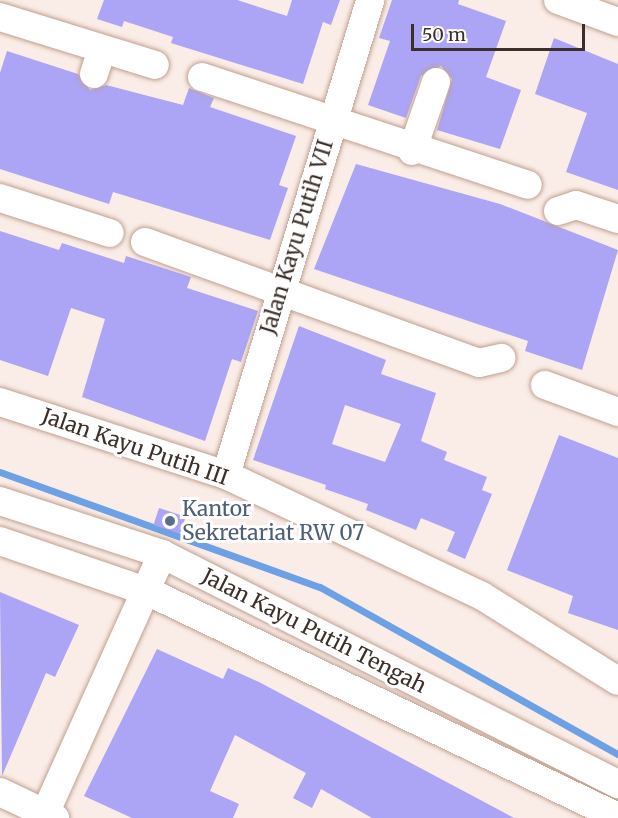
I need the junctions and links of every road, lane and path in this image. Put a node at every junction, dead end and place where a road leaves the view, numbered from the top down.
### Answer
1 (370, 0) edge
2 (558, 0) edge
3 (0, 17) edge
4 (618, 22) edge
5 (155, 65) dead end
6 (202, 77) dead end
7 (436, 82) dead end
8 (331, 124) junction
9 (412, 150) junction
10 (528, 185) dead end
11 (0, 198) edge
12 (558, 211) dead end
13 (618, 219) edge
14 (110, 233) dead end
15 (145, 242) dead end
16 (280, 289) junction
17 (501, 358) dead end
18 (545, 385) dead end
19 (0, 402) edge
20 (618, 412) edge
21 (226, 476) junction
22 (0, 501) edge
23 (0, 541) edge
24 (157, 552) junction
25 (143, 590) junction
26 (618, 681) edge
27 (618, 783) edge
28 (0, 792) edge
29 (607, 815) edge
30 (48, 816) edge

1 - 8 street, Jalan Kayu Putih VII
2 - 4 street
3 - 5 street
6 - 8 street
7 - 9 street
8 - 9 street
8 - 16 street, Jalan Kayu Putih VII
9 - 10 street
11 - 14 street
12 - 13 street
15 - 16 street
16 - 17 street
16 - 21 street, Jalan Kayu Putih VII
18 - 20 street
19 - 21 street, Jalan Kayu Putih III
21 - 26 street, Jalan Kayu Putih III
22 - 24 street, Jalan Kayu Putih Tengah
23 - 25 street, Jalan Kayu Putih Tengah
24 - 25 street
24 - 27 street, Jalan Kayu Putih Tengah
25 - 29 street, Jalan Kayu Putih Tengah
25 - 30 street
27 - 29 street
28 - 30 street

